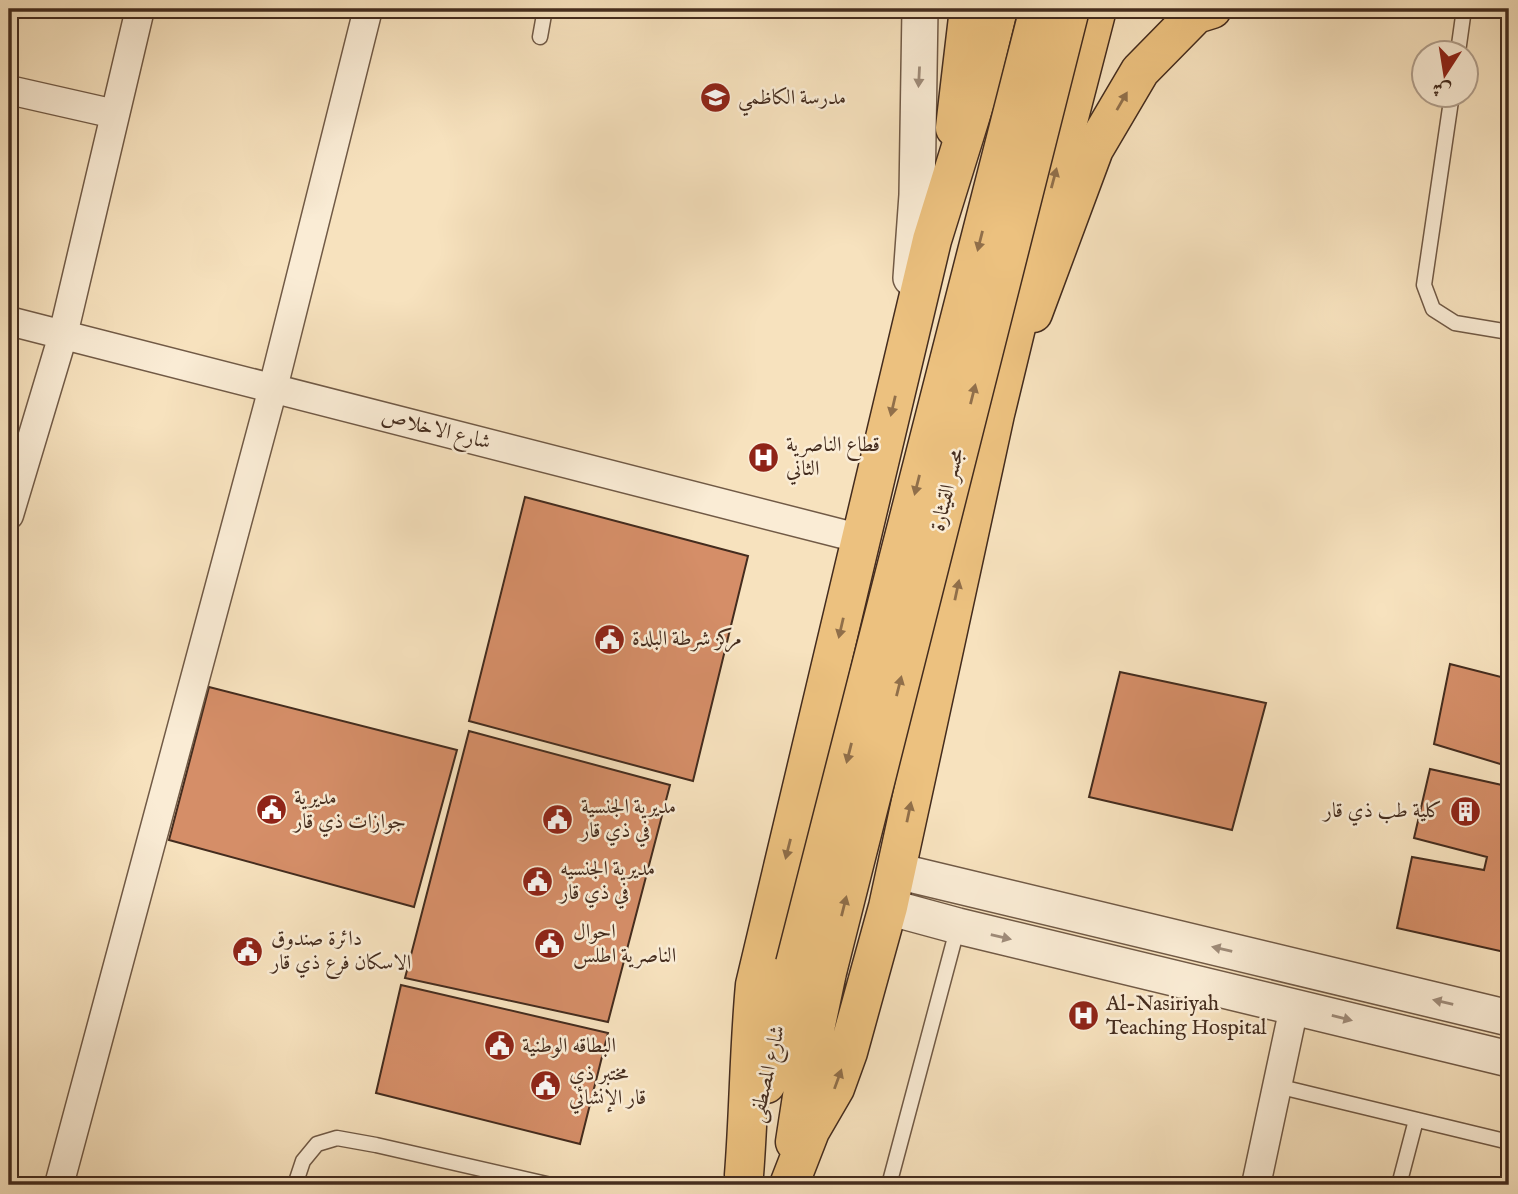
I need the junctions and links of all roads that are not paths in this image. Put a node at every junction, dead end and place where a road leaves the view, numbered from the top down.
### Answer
1 (140, 9) edge
2 (368, 9) edge
3 (545, 9) edge
4 (920, 9) edge
5 (969, 9) edge
6 (998, 9) edge
7 (1039, 9) edge
8 (1070, 9) edge
9 (1097, 9) edge
10 (1212, 9) edge
11 (1464, 9) edge
12 (540, 37) dead end
13 (1460, 38) edge
14 (9, 90) edge
15 (978, 92) junction
16 (1450, 108) edge
17 (115, 114) junction
18 (1070, 117) junction
19 (949, 182) junction
20 (9, 321) edge
21 (1509, 331) edge
22 (63, 335) junction
23 (905, 355) junction
24 (273, 388) junction
25 (995, 414) junction
26 (9, 514) edge
27 (862, 539) junction
28 (897, 871) junction
29 (888, 907) junction
30 (958, 926) junction
31 (811, 968) junction
32 (1294, 1007) junction
33 (1509, 1018) edge
34 (1509, 1059) edge
35 (1277, 1086) junction
36 (1416, 1120) junction
37 (1509, 1142) edge
38 (743, 1180) edge
39 (59, 1185) edge
40 (295, 1185) edge
41 (551, 1185) edge
42 (789, 1185) edge
43 (890, 1185) edge
44 (1256, 1185) edge
45 (1399, 1185) edge

1 - 17 street
2 - 24 street
3 - 12 lane
4 -> 23 street
5 - 19 main road
6 - 15 main road
7 -> 31 main road, مجسر القيثارة, bridge
31 -> 8 main road, مجسر القيثارة, bridge
9 - 18 main road
25 -> 10 main road
11 - 13 lane
14 - 17 street
15 - 18 main road
15 - 19 main road
16 - 21 lane
17 - 22 street
25 -> 18 main road
19 - 23 main road
20 - 22 street, شارع الاخلاص
22 - 24 street, شارع الاخلاص
22 - 26 street
23 -> 27 main road
24 - 27 street, شارع الاخلاص
24 - 39 street
28 -> 25 main road
27 -> 38 main road
28 - 29 main road
33 -> 28 street
29 - 30 street
42 -> 29 main road
30 -> 32 street
30 - 43 lane
31 - 38 main road, شارع المصطفى
31 - 42 main road, شارع المصطفى
32 -> 34 street
32 - 35 street
35 - 36 lane
35 - 44 street
36 - 37 lane
36 - 45 lane
40 - 41 lane

